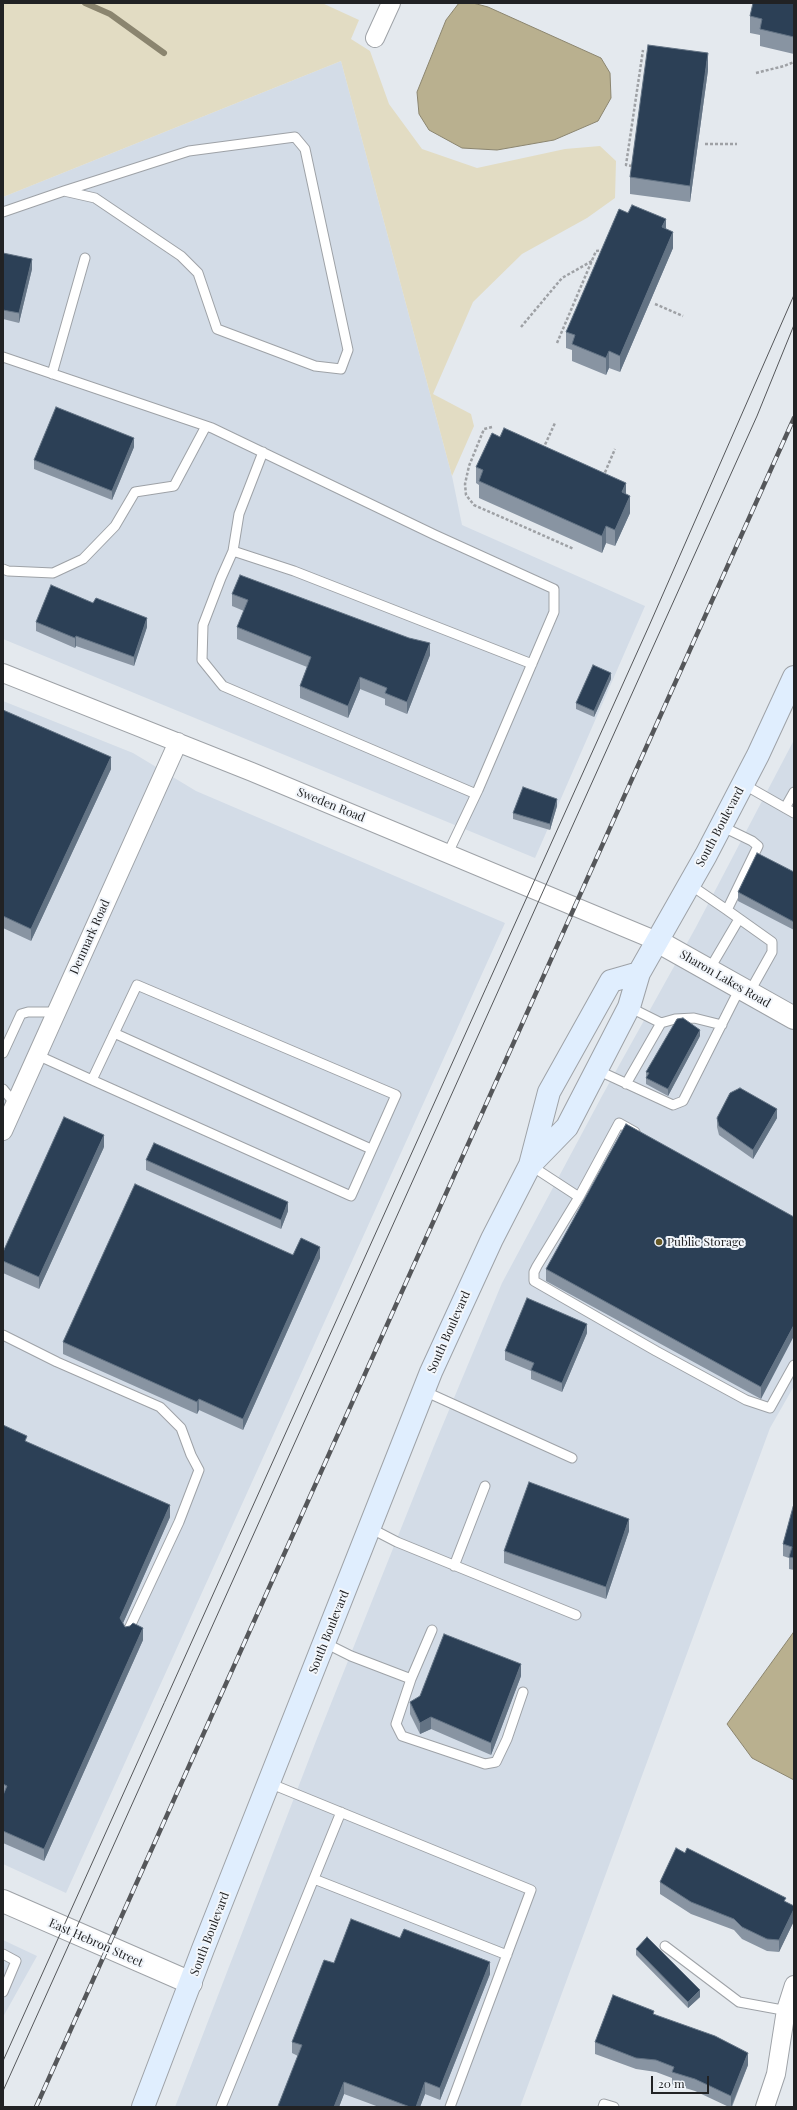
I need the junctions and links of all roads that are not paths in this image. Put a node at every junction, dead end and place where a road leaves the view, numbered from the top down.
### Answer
1 (391, 3) edge
2 (375, 38) dead end
3 (64, 191) junction
4 (3, 212) edge
5 (85, 258) dead end
6 (3, 357) edge
7 (52, 374) junction
8 (206, 426) junction
9 (264, 452) junction
10 (233, 552) junction
11 (3, 569) edge
12 (532, 664) junction
13 (3, 673) edge
14 (794, 677) edge
15 (178, 742) junction
16 (743, 784) junction
17 (794, 792) edge
18 (476, 794) junction
19 (786, 808) junction
20 (794, 813) edge
21 (721, 826) junction
22 (448, 853) junction
23 (690, 884) junction
24 (727, 910) junction
25 (738, 919) junction
26 (657, 941) junction
27 (709, 970) junction
28 (639, 973) junction
29 (744, 990) junction
30 (629, 1007) junction
31 (56, 1012) junction
32 (794, 1018) edge
33 (661, 1023) junction
34 (722, 1025) junction
35 (114, 1033) junction
36 (3, 1053) edge
37 (37, 1055) junction
38 (597, 1070) junction
39 (92, 1080) junction
40 (626, 1084) junction
41 (3, 1089) edge
42 (15, 1104) junction
43 (3, 1131) edge
44 (640, 1135) edge
45 (371, 1150) junction
46 (530, 1164) junction
47 (579, 1197) junction
48 (3, 1335) edge
49 (794, 1365) edge
50 (424, 1391) junction
51 (572, 1458) dead end
52 (485, 1486) dead end
53 (370, 1528) junction
54 (454, 1566) junction
55 (576, 1615) dead end
56 (432, 1630) dead end
57 (127, 1633) edge
58 (325, 1643) junction
59 (411, 1679) junction
60 (523, 1692) dead end
61 (269, 1783) junction
62 (341, 1812) junction
63 (314, 1879) junction
64 (3, 1901) edge
65 (665, 1946) dead end
66 (3, 1954) edge
67 (507, 1955) junction
68 (191, 1983) junction
69 (794, 1985) edge
70 (3, 1992) edge
71 (790, 2011) edge
72 (143, 2107) edge
73 (221, 2107) edge
74 (450, 2107) edge
75 (603, 2107) edge
76 (614, 2107) edge
77 (765, 2107) edge

1 - 2 street
3 - 3 lane
3 - 4 lane
5 - 7 lane
6 - 7 lane
7 - 8 lane
8 - 9 lane
8 - 11 lane
9 - 10 lane
9 - 12 lane
10 - 12 lane
10 - 18 lane
12 - 18 lane
13 - 15 street, Sweden Road
14 - 16 main road, South Boulevard
15 - 22 street, Sweden Road
15 - 31 street, Denmark Road
16 - 19 lane
16 - 21 main road, South Boulevard
17 - 19 lane
18 - 22 lane
19 - 20 lane
21 - 23 main road, South Boulevard
21 - 24 lane
22 - 26 street, Sweden Road
23 - 24 lane
23 - 26 main road, South Boulevard
24 - 25 lane
25 - 27 lane
25 - 29 lane
26 - 27 street, Sharon Lakes Road
26 - 28 main road, South Boulevard
27 - 29 street, Sharon Lakes Road
28 - 30 main road, South Boulevard
28 - 46 main road, South Boulevard
29 - 32 street, Sharon Lakes Road
29 - 34 lane
30 - 33 lane
30 - 38 main road, South Boulevard
31 - 36 lane
31 - 37 street, Denmark Road
33 - 34 lane
33 - 40 lane
34 - 40 lane
35 - 39 lane
35 - 45 lane
35 - 45 lane
37 - 39 lane
37 - 42 street, Denmark Road
38 - 40 lane
38 - 46 main road, South Boulevard
39 - 45 lane
41 - 42 lane
42 - 43 street, Denmark Road
44 - 47 lane
46 - 47 lane
46 - 50 main road, South Boulevard
47 - 49 lane
48 - 57 lane
50 - 51 lane
50 - 53 main road, South Boulevard
52 - 54 lane
53 - 54 lane
53 - 58 main road, South Boulevard
54 - 55 lane
56 - 59 lane
58 - 59 lane
58 - 61 main road, South Boulevard
59 - 60 lane
61 - 62 lane
61 - 68 main road, South Boulevard
62 - 63 lane
62 - 67 lane
63 - 67 lane
63 - 73 lane
64 - 68 street, East Hebron Street
65 - 71 lane
66 - 70 lane
67 - 74 lane
68 - 72 main road, South Boulevard
69 - 71 street
71 - 77 street
75 - 76 lane

